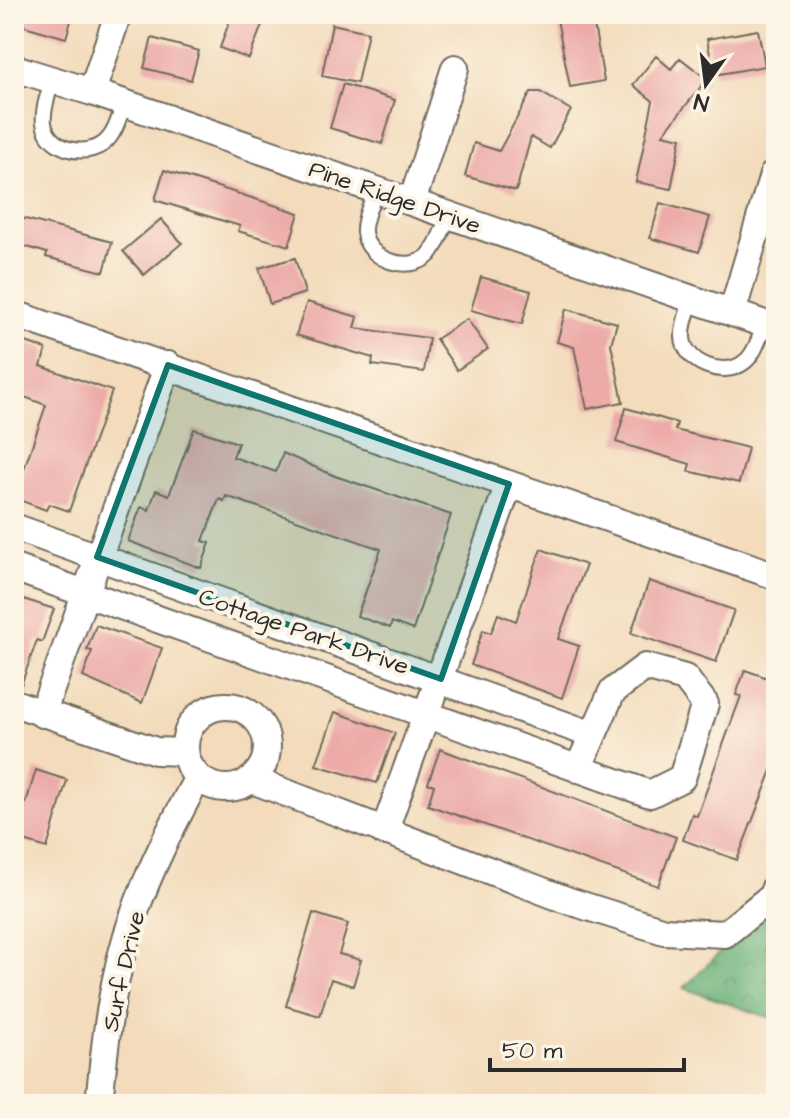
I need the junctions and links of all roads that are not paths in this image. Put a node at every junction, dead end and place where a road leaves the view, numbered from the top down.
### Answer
1 (118, 14) edge
2 (14, 68) edge
3 (455, 68) dead end
4 (53, 79) junction
5 (92, 92) junction
6 (124, 103) junction
7 (773, 175) dead end
8 (376, 190) junction
9 (412, 202) junction
10 (449, 215) junction
11 (691, 300) junction
12 (732, 313) junction
13 (14, 314) edge
14 (770, 326) edge
15 (168, 365) junction
16 (509, 484) junction
17 (14, 527) edge
18 (97, 557) junction
19 (14, 568) edge
20 (776, 576) edge
21 (85, 593) junction
22 (441, 679) junction
23 (14, 703) edge
24 (42, 714) junction
25 (427, 716) junction
26 (593, 735) junction
27 (185, 752) junction
28 (578, 769) junction
29 (198, 777) junction
30 (255, 781) junction
31 (384, 832) junction
32 (776, 885) edge
33 (99, 1104) edge

1 - 5 street
2 - 4 street, Pine Ridge Drive
3 - 9 street
4 - 5 street, Pine Ridge Drive
4 - 6 lane
5 - 6 street, Pine Ridge Drive
6 - 8 street, Pine Ridge Drive
7 - 12 street
8 - 9 street, Pine Ridge Drive
8 - 10 lane
9 - 10 street, Pine Ridge Drive
10 - 11 street, Pine Ridge Drive
11 - 12 street, Pine Ridge Drive
11 - 14 lane
12 - 14 street, Pine Ridge Drive
13 - 15 street
15 - 16 street
15 - 18 street
16 - 20 street
16 - 22 street
17 - 18 street, Cottage Park Drive
18 - 21 street
18 - 22 street, Cottage Park Drive
19 - 21 street, Cottage Park Drive
21 - 24 street
21 - 25 street, Cottage Park Drive
22 - 25 street
22 - 26 street, Cottage Park Drive
23 - 24 street
24 - 27 street
25 - 28 street, Cottage Park Drive
25 - 31 street
26 - 28 street, Cottage Park Drive
26 - 28 street, Cottage Park Drive
27 - 29 street
27 - 30 street
29 - 30 street
29 - 33 street, Surf Drive
30 - 31 street
31 - 32 street

